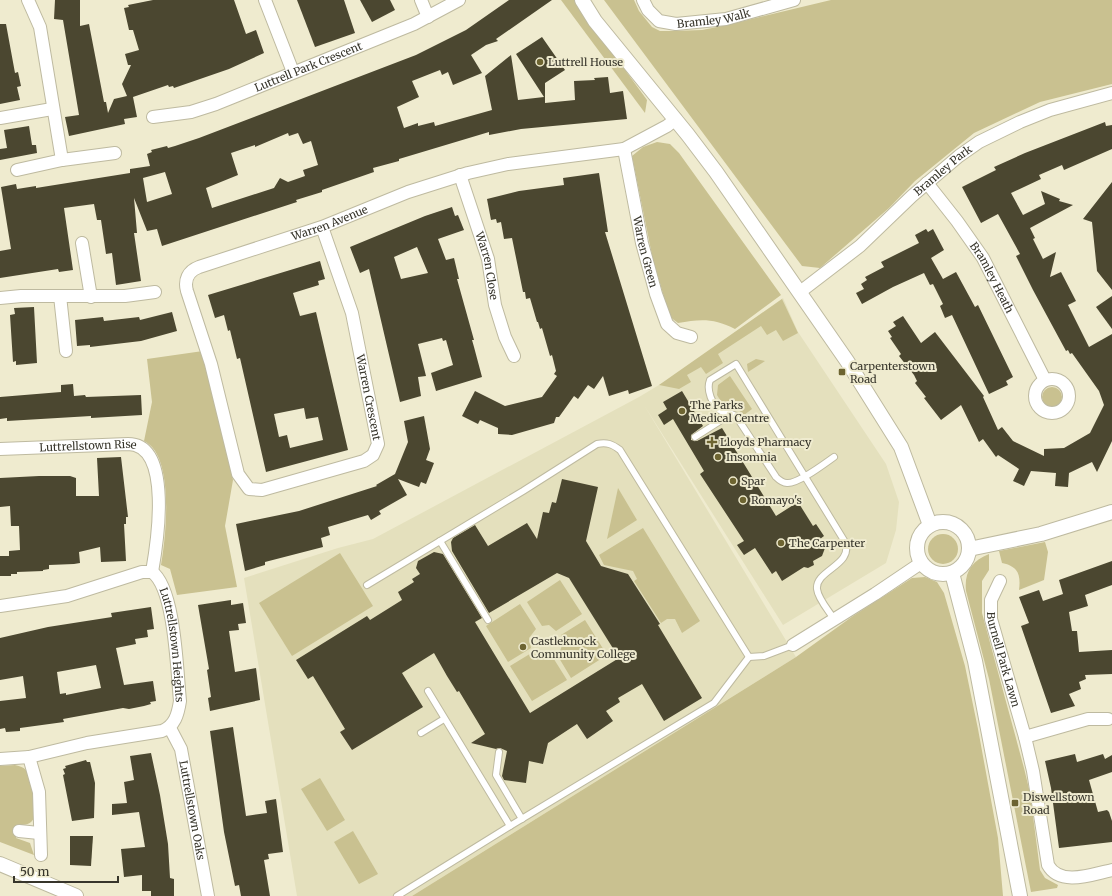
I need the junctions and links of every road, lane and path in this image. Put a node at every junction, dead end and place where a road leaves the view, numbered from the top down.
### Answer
1 (28, 0) edge
2 (265, 0) edge
3 (421, 0) edge
4 (459, 0) edge
5 (582, 0) edge
6 (642, 0) edge
7 (794, 0) edge
8 (780, 1) edge
9 (428, 17) junction
10 (293, 72) junction
11 (1112, 93) edge
12 (52, 109) junction
13 (153, 117) dead end
14 (0, 118) edge
15 (676, 119) junction
16 (624, 149) junction
17 (115, 153) dead end
18 (62, 160) junction
19 (17, 170) dead end
20 (460, 175) junction
21 (927, 183) junction
22 (322, 227) junction
23 (82, 243) dead end
24 (155, 292) dead end
25 (800, 292) junction
26 (60, 296) junction
27 (91, 297) junction
28 (0, 298) edge
29 (691, 337) dead end
30 (66, 351) dead end
31 (514, 356) dead end
32 (1045, 380) dead end
33 (731, 414) junction
34 (695, 436) dead end
35 (0, 449) edge
36 (834, 457) dead end
37 (806, 475) junction
38 (242, 481) joint
39 (1112, 512) edge
40 (930, 525) junction
41 (440, 541) junction
42 (969, 549) junction
43 (921, 563) junction
44 (152, 572) junction
45 (952, 573) junction
46 (1000, 581) dead end
47 (367, 585) dead end
48 (0, 606) edge
49 (834, 619) junction
50 (488, 620) dead end
51 (793, 646) joint
52 (750, 657) junction
53 (428, 691) dead end
54 (444, 719) junction
55 (1108, 719) dead end
56 (170, 728) junction
57 (421, 733) dead end
58 (1025, 737) junction
59 (499, 752) dead end
60 (29, 757) junction
61 (0, 759) edge
62 (522, 819) junction
63 (510, 826) junction
64 (19, 831) dead end
65 (39, 834) junction
66 (41, 855) dead end
67 (0, 864) edge
68 (1112, 870) edge
69 (76, 896) edge
70 (208, 896) edge
71 (397, 896) edge
72 (1020, 896) edge

1 - 12 street
2 - 10 street
3 - 9 street
4 - 9 street, Luttrell Park Crescent
5 - 15 street
6 - 8 street, Bramley Walk
7 - 8 street, Bramley Walk
9 - 10 street, Luttrell Park Crescent
10 - 13 street, Luttrell Park Crescent
11 - 21 street, Bramley Park
12 - 14 street
12 - 18 street
15 - 16 street, Warren Avenue
15 - 25 street
16 - 20 street, Warren Avenue
16 - 29 street, Warren Green
17 - 18 street
18 - 19 street
20 - 22 street, Warren Avenue
20 - 31 street, Warren Close
21 - 25 street, Bramley Park
21 - 32 street, Bramley Heath
22 - 38 street, Warren Avenue
22 - 38 street, Warren Crescent
23 - 27 street
24 - 27 street
25 - 40 street
26 - 27 street
26 - 28 street
26 - 30 street
33 - 34 lane
33 - 37 lane
33 - 37 lane
35 - 44 street, Luttrellstown Rise
36 - 37 lane
37 - 49 lane
39 - 42 street
40 - 42 street
40 - 43 street
41 - 47 lane
41 - 50 lane
41 - 52 lane
42 - 45 street
43 - 45 street
43 - 49 street
44 - 48 street
44 - 56 street, Luttrellstown Heights
45 - 72 street
46 - 58 street, Burnell Park Lawn
49 - 51 street
51 - 52 lane
52 - 62 lane
53 - 54 lane
54 - 57 lane
54 - 63 lane
55 - 58 street
56 - 60 street
56 - 70 street, Luttrellstown Oaks
58 - 68 street, Burnell Park Lawn
59 - 62 lane
60 - 61 street
60 - 65 street
62 - 63 lane
63 - 71 lane
64 - 65 street
65 - 66 street
67 - 69 street

